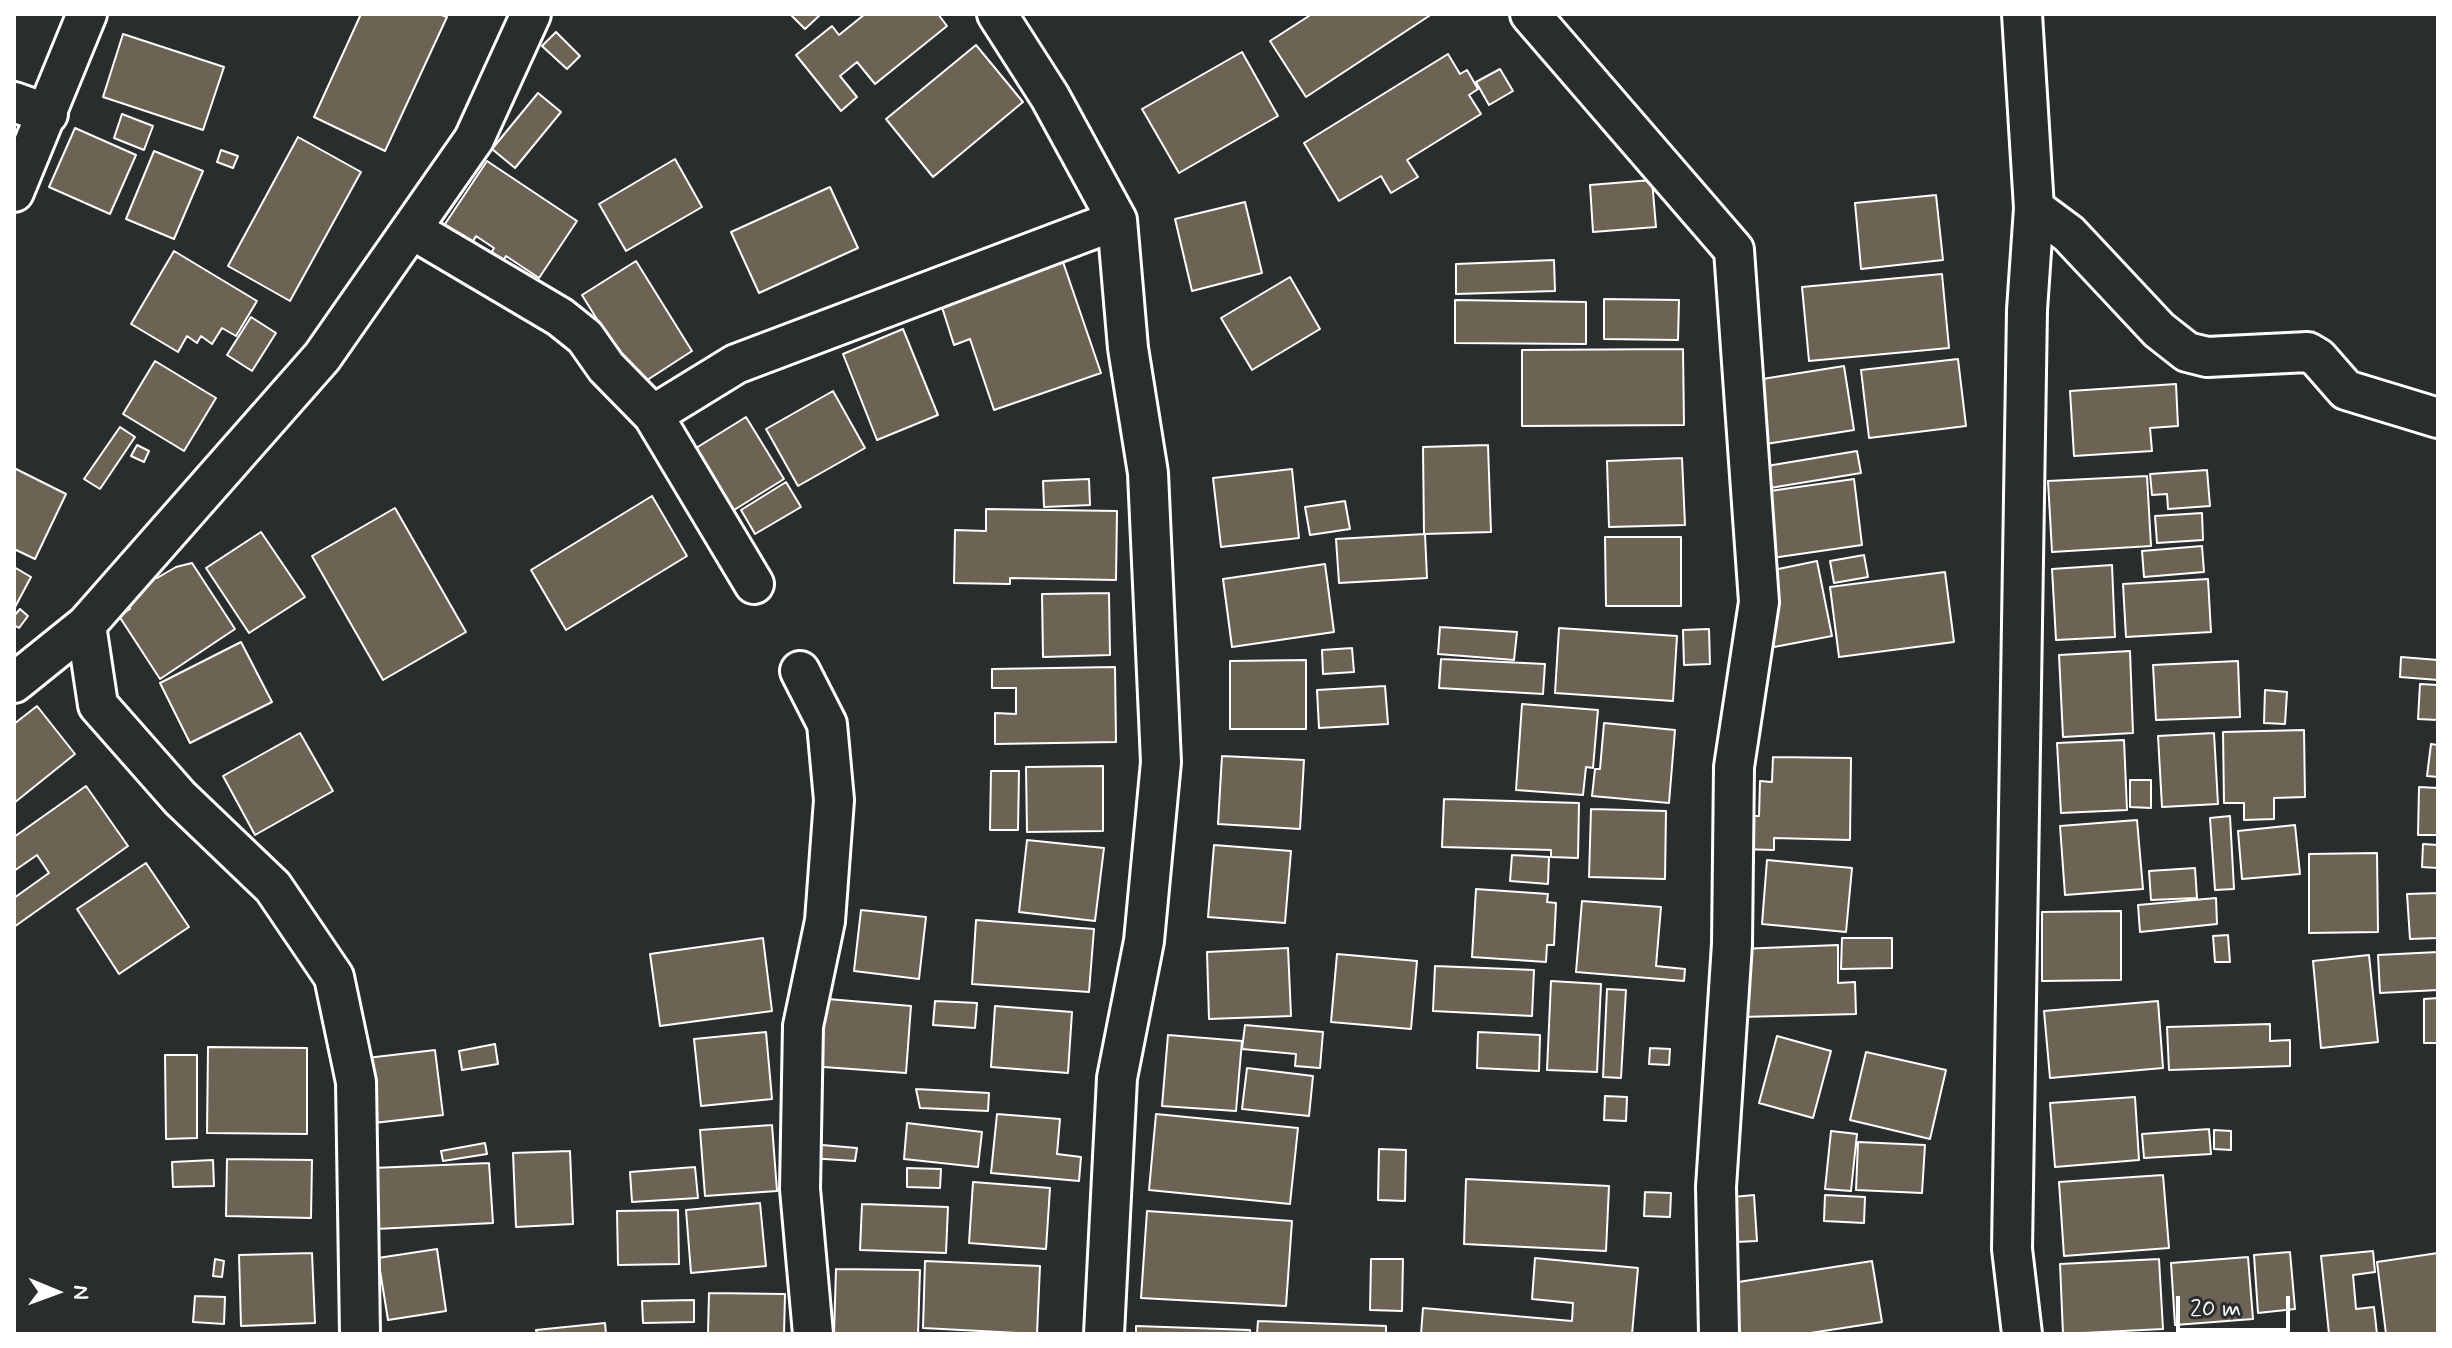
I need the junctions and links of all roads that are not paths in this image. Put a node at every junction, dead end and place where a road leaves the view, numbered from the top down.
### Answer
1 (87, 14) edge
2 (531, 14) edge
3 (997, 14) edge
4 (1530, 14) edge
5 (2022, 14) edge
6 (31, 108) edge
7 (14, 192) edge
8 (2034, 208) junction
9 (1117, 220) junction
10 (413, 230) junction
11 (653, 415) junction
12 (2438, 418) edge
13 (754, 584) dead end
14 (86, 625) junction
15 (800, 671) dead end
16 (14, 683) edge
17 (360, 1334) edge
18 (813, 1334) edge
19 (1104, 1334) edge
20 (1719, 1334) edge
21 (2022, 1334) edge

1 - 6 street
2 - 10 street
3 - 9 street
4 - 20 street
5 - 8 street
6 - 7 street
8 - 12 street
8 - 21 street
9 - 11 street
9 - 19 street
10 - 11 street
10 - 14 street
11 - 13 street
14 - 16 street
14 - 17 street
15 - 18 street

